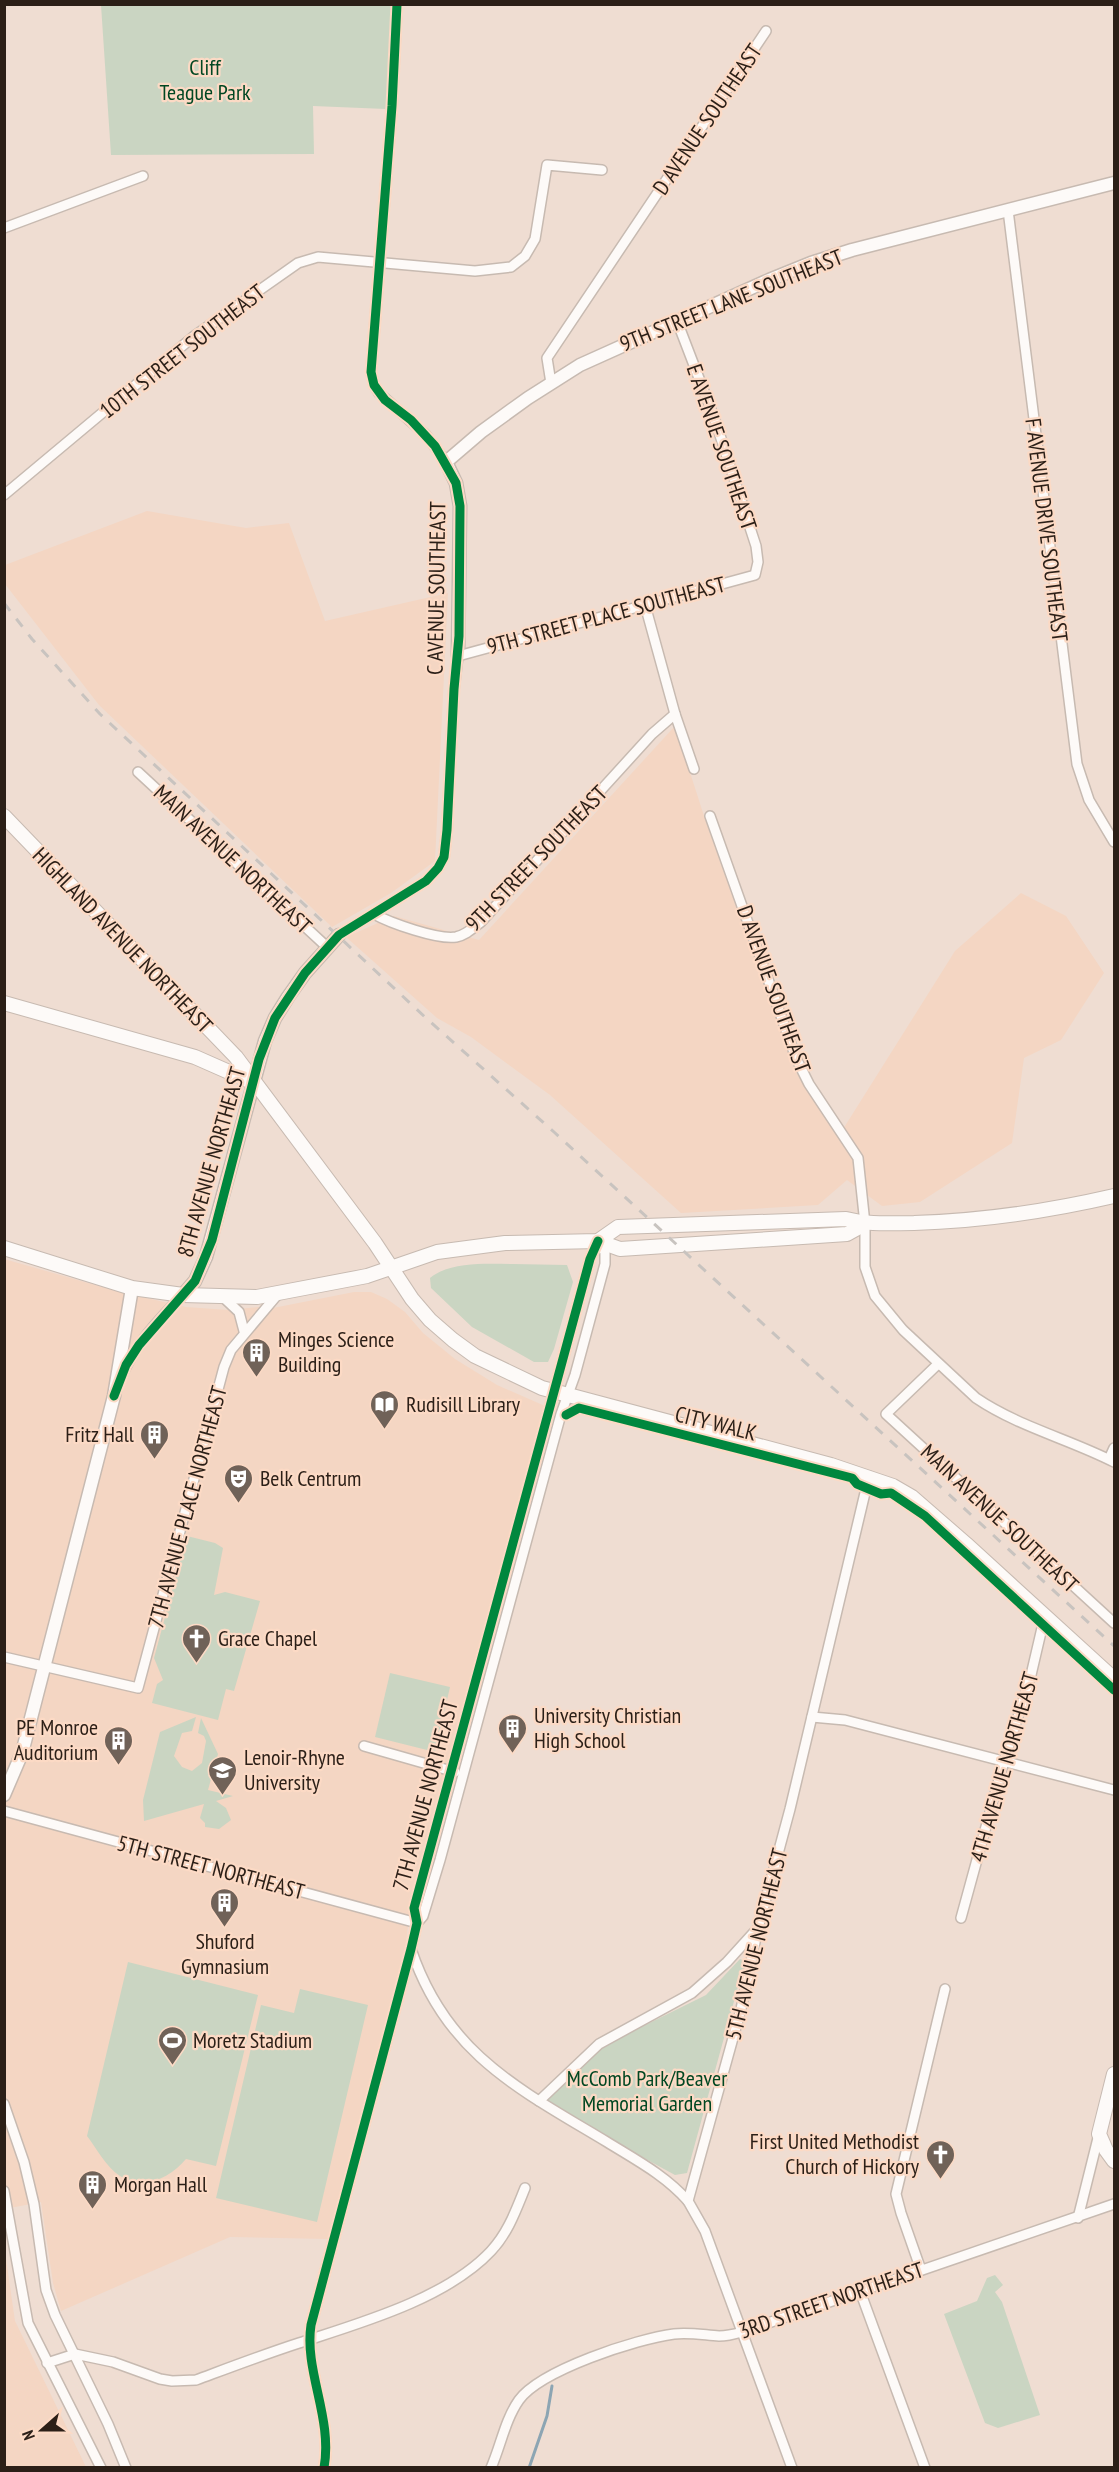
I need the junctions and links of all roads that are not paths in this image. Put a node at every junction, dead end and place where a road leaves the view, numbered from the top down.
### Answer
1 (397, 4) edge
2 (766, 31) dead end
3 (602, 170) dead end
4 (144, 176) dead end
5 (1114, 183) edge
6 (1008, 210) junction
7 (4, 228) edge
8 (380, 263) junction
9 (677, 321) junction
10 (551, 383) junction
11 (446, 462) junction
12 (4, 495) edge
13 (755, 575) joint
14 (645, 605) junction
15 (458, 656) junction
16 (675, 714) junction
17 (694, 769) dead end
18 (138, 772) dead end
19 (4, 816) edge
20 (711, 816) dead end
21 (1114, 842) edge
22 (374, 914) junction
23 (339, 935) joint
24 (327, 947) junction
25 (4, 1004) edge
26 (254, 1083) junction
27 (1114, 1196) edge
28 (865, 1224) junction
29 (598, 1241) junction
30 (4, 1248) edge
31 (390, 1268) junction
32 (132, 1287) junction
33 (278, 1294) junction
34 (183, 1295) junction
35 (223, 1297) junction
36 (244, 1331) junction
37 (938, 1364) junction
38 (561, 1392) junction
39 (114, 1396) junction
40 (1114, 1448) edge
41 (1112, 1461) edge
42 (868, 1476) junction
43 (1045, 1615) junction
44 (1114, 1623) edge
45 (4, 1657) edge
46 (45, 1666) junction
47 (1114, 1679) edge
48 (812, 1717) junction
49 (364, 1746) dead end
50 (1004, 1761) junction
51 (452, 1771) junction
52 (463, 1775) junction
53 (1114, 1790) edge
54 (4, 1795) edge
55 (4, 1811) edge
56 (962, 1918) dead end
57 (417, 1923) junction
58 (758, 1928) junction
59 (411, 1949) junction
60 (945, 1989) dead end
61 (1114, 2074) edge
62 (539, 2101) junction
63 (4, 2104) edge
64 (1099, 2134) junction
65 (1114, 2161) edge
66 (525, 2188) dead end
67 (4, 2191) edge
68 (687, 2201) junction
69 (1114, 2204) edge
70 (1078, 2218) junction
71 (921, 2270) junction
72 (860, 2291) junction
73 (742, 2332) junction
74 (310, 2340) junction
75 (75, 2354) junction
76 (47, 2363) junction
77 (101, 2468) edge
78 (126, 2468) edge
79 (324, 2468) edge
80 (492, 2468) edge
81 (792, 2468) edge
82 (925, 2468) edge

1 - 8 street, C AVENUE SOUTHEAST
2 - 10 street, D AVENUE SOUTHEAST
3 - 8 street
4 - 7 street
5 - 6 street, 9TH STREET LANE SOUTHEAST
6 - 9 street, 9TH STREET LANE SOUTHEAST
6 - 21 street, F AVENUE DRIVE SOUTHEAST
8 - 11 street, C AVENUE SOUTHEAST
8 - 12 street, 10TH STREET SOUTHEAST
9 - 10 street, 9TH STREET LANE SOUTHEAST
9 - 13 street, E AVENUE SOUTHEAST
10 - 11 street, 9TH STREET LANE SOUTHEAST
11 - 15 street, C AVENUE SOUTHEAST
13 - 14 street, 9TH STREET PLACE SOUTHEAST
14 - 15 street, 9TH STREET PLACE SOUTHEAST
14 - 16 street
15 - 22 street, C AVENUE SOUTHEAST
16 - 17 street
16 - 22 street, 9TH STREET SOUTHEAST
18 - 24 street, MAIN AVENUE NORTHEAST
19 - 26 main road, HIGHLAND AVENUE NORTHEAST
20 - 28 street, D AVENUE SOUTHEAST
22 - 23 street, C AVENUE SOUTHEAST
23 - 24 street, 8TH AVENUE NORTHEAST
24 - 26 street, 8TH AVENUE NORTHEAST
25 - 26 main road
26 - 31 main road, HIGHLAND AVENUE NORTHEAST
26 - 34 street, 8TH AVENUE NORTHEAST
27 - 28 main road
28 - 29 main road
28 - 29 main road
28 - 37 street, D AVENUE SOUTHEAST
29 - 31 main road
29 - 38 street, 7TH AVENUE NORTHEAST
29 - 38 street, 7TH AVENUE NORTHEAST
30 - 32 main road
31 - 33 main road
31 - 38 main road, HIGHLAND AVENUE NORTHEAST
32 - 34 main road
32 - 39 street
33 - 35 main road
33 - 36 street, 7TH AVENUE PLACE NORTHEAST
34 - 35 main road
34 - 39 street, 8TH AVENUE NORTHEAST
35 - 36 street
36 - 46 street, 7TH AVENUE PLACE NORTHEAST
37 - 41 street, D AVENUE SOUTHEAST
37 - 44 street, MAIN AVENUE SOUTHEAST
38 - 42 main road, HIGHLAND AVENUE NORTHEAST
38 - 51 street, 7TH AVENUE NORTHEAST
38 - 52 street, 7TH AVENUE NORTHEAST
39 - 46 street
40 - 41 street
42 - 43 main road
42 - 48 street, 5TH AVENUE NORTHEAST
43 - 47 main road
43 - 50 street, 4TH AVENUE NORTHEAST
45 - 46 street
46 - 54 street
48 - 50 street
48 - 58 street, 5TH AVENUE NORTHEAST
49 - 51 street
50 - 53 street
50 - 56 street, 4TH AVENUE NORTHEAST
51 - 52 street
51 - 57 street, 7TH AVENUE NORTHEAST
52 - 57 street, 7TH AVENUE NORTHEAST
55 - 57 street, 5TH STREET NORTHEAST
57 - 59 street, 7TH AVENUE NORTHEAST
58 - 62 street
58 - 68 street, 5TH AVENUE NORTHEAST
59 - 62 street
59 - 74 street, 7TH AVENUE NORTHEAST
60 - 71 street
61 - 64 main road
62 - 68 street
63 - 75 street
64 - 65 main road
64 - 70 street
66 - 74 street
67 - 76 street
68 - 73 street
69 - 70 street, 3RD STREET NORTHEAST
70 - 71 street, 3RD STREET NORTHEAST
71 - 72 street, 3RD STREET NORTHEAST
72 - 73 street, 3RD STREET NORTHEAST
72 - 82 street
73 - 80 street, 3RD STREET NORTHEAST
73 - 81 street
74 - 75 street
74 - 79 street, 7TH AVENUE NORTHEAST
75 - 76 street
75 - 78 street
76 - 77 street

